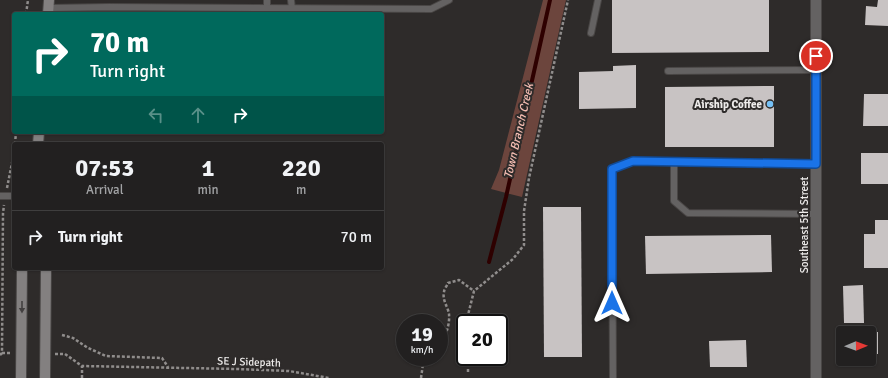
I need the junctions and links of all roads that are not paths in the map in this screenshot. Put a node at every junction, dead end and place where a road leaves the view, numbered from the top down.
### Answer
1 (110, 0) edge
2 (267, 0) edge
3 (291, 0) edge
4 (449, 0) edge
5 (598, 0) edge
6 (816, 0) edge
7 (49, 7) edge
8 (109, 7) junction
9 (267, 9) junction
10 (292, 9) junction
11 (590, 33) dead end
12 (816, 70) junction
13 (668, 71) dead end
14 (674, 162) junction
15 (816, 164) junction
16 (0, 196) edge
17 (12, 196) edge
18 (816, 214) junction
19 (22, 270) edge
20 (46, 270) edge
21 (21, 378) edge
22 (45, 378) edge
23 (613, 378) edge
24 (816, 378) edge

1 - 8 lane
2 - 9 lane
3 - 10 lane
4 - 10 lane
5 - 11 lane
6 - 12 street, Southeast 5th Street
7 - 8 lane
8 - 9 lane
9 - 10 lane
12 - 13 lane
12 - 15 street, Southeast 5th Street
14 - 15 lane
14 - 18 lane
14 - 23 lane
15 - 18 street, Southeast 5th Street
16 - 17 lane
18 - 24 street, Southeast 5th Street
19 -> 21 main road
20 - 22 main road

